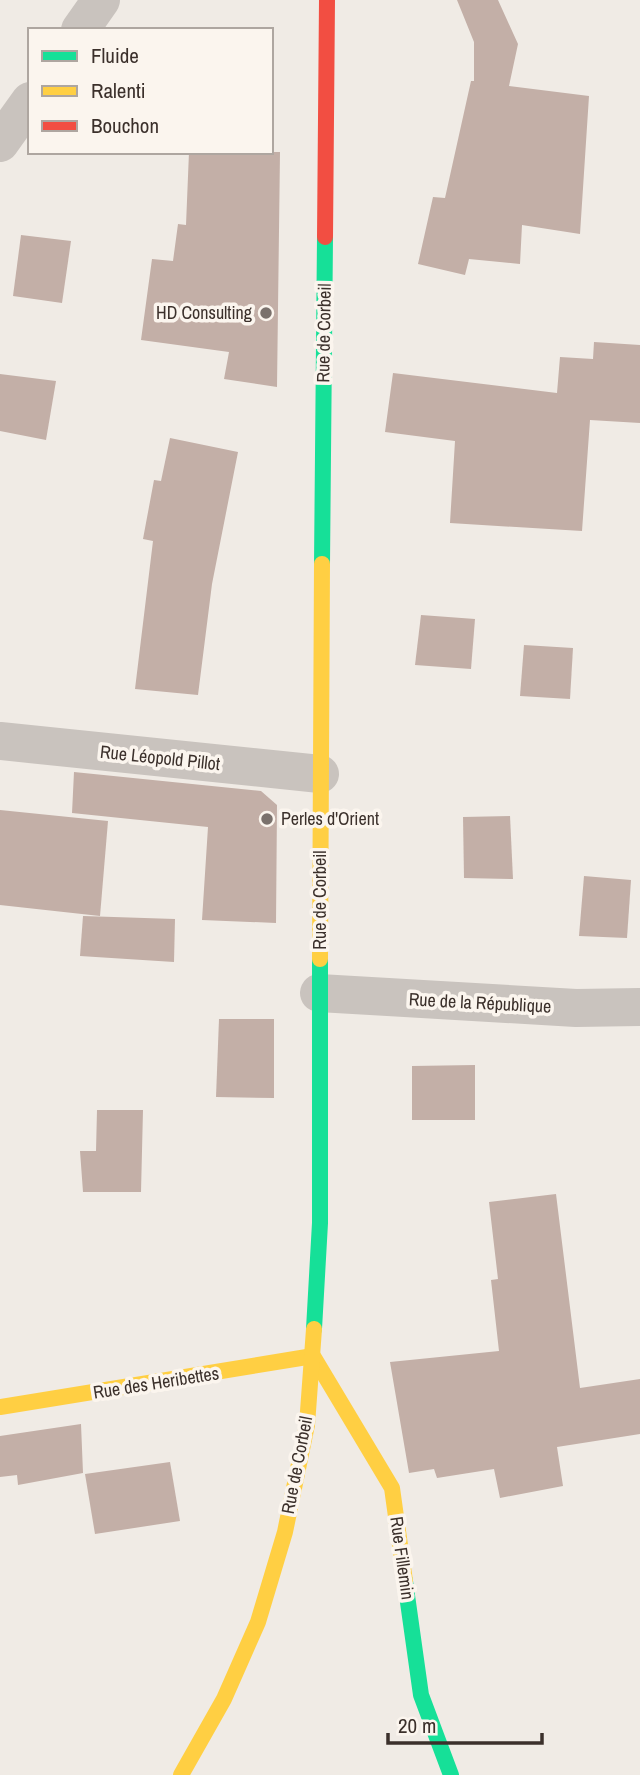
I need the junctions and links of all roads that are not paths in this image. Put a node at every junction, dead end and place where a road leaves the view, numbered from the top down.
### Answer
1 (102, 0) edge
2 (327, 0) edge
3 (81, 28) edge
4 (28, 104) edge
5 (0, 143) edge
6 (0, 741) edge
7 (320, 774) junction
8 (319, 993) junction
9 (640, 1007) edge
10 (313, 1356) junction
11 (0, 1407) edge
12 (181, 1775) edge
13 (452, 1775) edge

1 - 3 street
2 - 7 main road, Rue de Corbeil
4 - 5 street
6 - 7 street, Rue Léopold Pillot
7 - 8 main road, Rue de Corbeil
8 - 9 street, Rue de la République
8 - 10 main road, Rue de Corbeil
10 - 11 main road, Rue des Heribettes
10 - 12 main road, Rue de Corbeil
10 - 13 main road, Rue Fillemin

